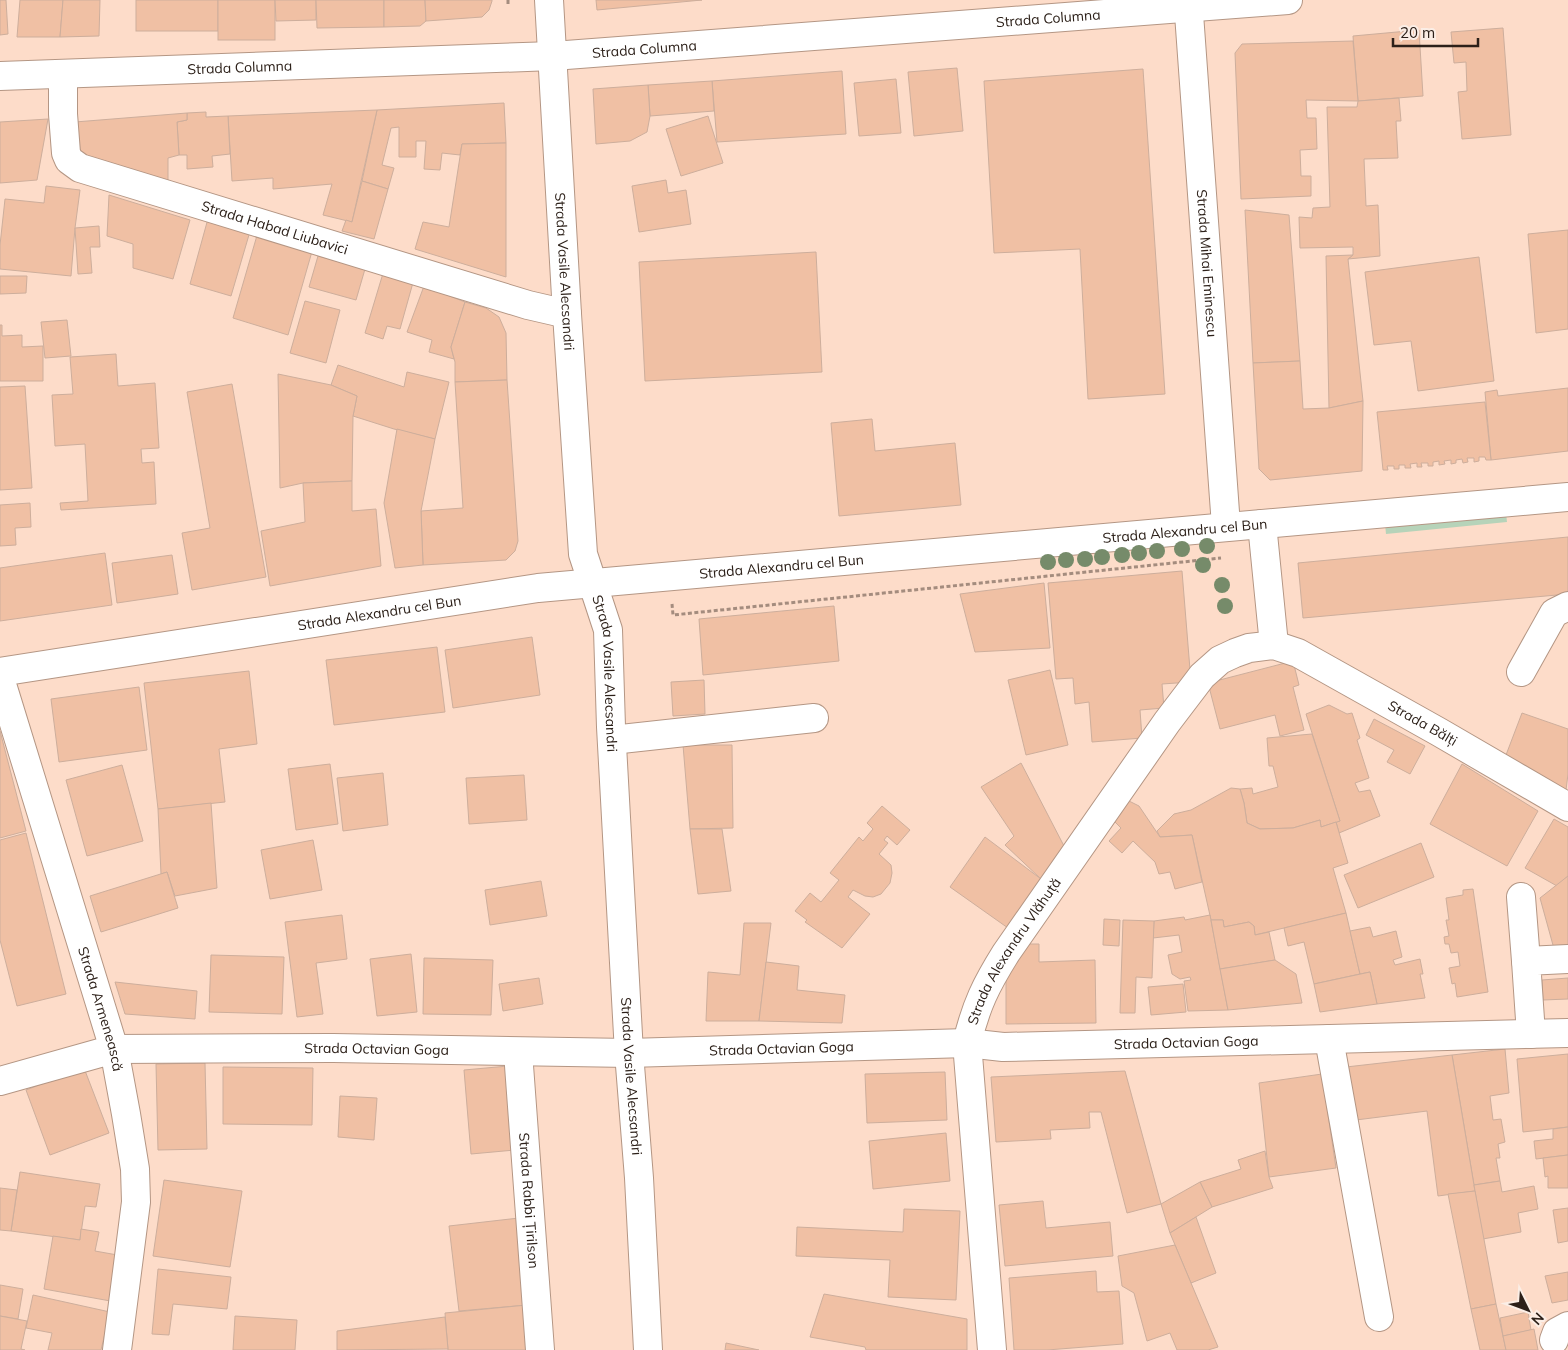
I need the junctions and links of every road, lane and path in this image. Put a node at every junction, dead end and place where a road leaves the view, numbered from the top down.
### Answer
1 (549, 0) edge
2 (1288, 0) edge
3 (1188, 4) edge
4 (552, 56) junction
5 (62, 74) junction
6 (0, 76) edge
7 (566, 314) junction
8 (1568, 497) edge
9 (1262, 524) junction
10 (1226, 526) junction
11 (1265, 554) junction
12 (670, 576) junction
13 (593, 583) junction
14 (1568, 606) edge
15 (1274, 645) junction
16 (0, 672) edge
17 (1521, 672) dead end
18 (0, 678) edge
19 (814, 718) dead end
20 (612, 740) junction
21 (1568, 807) edge
22 (1521, 897) dead end
23 (1568, 959) edge
24 (1526, 961) junction
25 (1568, 1033) edge
26 (1531, 1034) junction
27 (1329, 1039) junction
28 (967, 1043) junction
29 (114, 1049) junction
30 (518, 1052) junction
31 (629, 1053) junction
32 (0, 1082) edge
33 (1379, 1317) dead end
34 (117, 1350) edge
35 (540, 1350) edge
36 (648, 1350) edge
37 (992, 1350) edge

1 - 4 street, Strada Vasile Alecsandri
2 - 3 street, Strada Columna
3 - 4 street, Strada Columna
3 - 10 street, Strada Mihai Eminescu
4 - 5 street, Strada Columna
4 - 7 street, Strada Vasile Alecsandri
5 - 6 street, Strada Columna
5 - 7 street, Strada Habad Liubavici
7 - 13 street, Strada Vasile Alecsandri
8 - 9 street, Strada Alexandru cel Bun
9 - 10 street, Strada Alexandru cel Bun
9 - 11 street
10 - 12 street, Strada Alexandru cel Bun
11 - 12 path
11 - 15 street
12 - 13 street, Strada Alexandru cel Bun
13 - 16 street, Strada Alexandru cel Bun
13 - 20 street, Strada Vasile Alecsandri
14 - 17 street
15 - 21 street, Strada Bălți
15 - 28 street, Strada Alexandru Vlăhuță
18 - 29 street, Strada Armenească
19 - 20 street
20 - 31 street, Strada Vasile Alecsandri
22 - 24 street
23 - 24 street
24 - 26 street
25 - 26 street, Strada Octavian Goga
26 - 27 street, Strada Octavian Goga
27 - 28 street, Strada Octavian Goga
27 - 33 street
28 - 31 street, Strada Octavian Goga
28 - 37 street, Strada Alexandru Vlăhuță
29 - 30 street, Strada Octavian Goga
29 - 32 street, Strada Octavian Goga
29 - 34 street, Strada Armenească
30 - 31 street, Strada Octavian Goga
30 - 35 street, Strada Rabbi Țirilson
31 - 36 street, Strada Vasile Alecsandri

